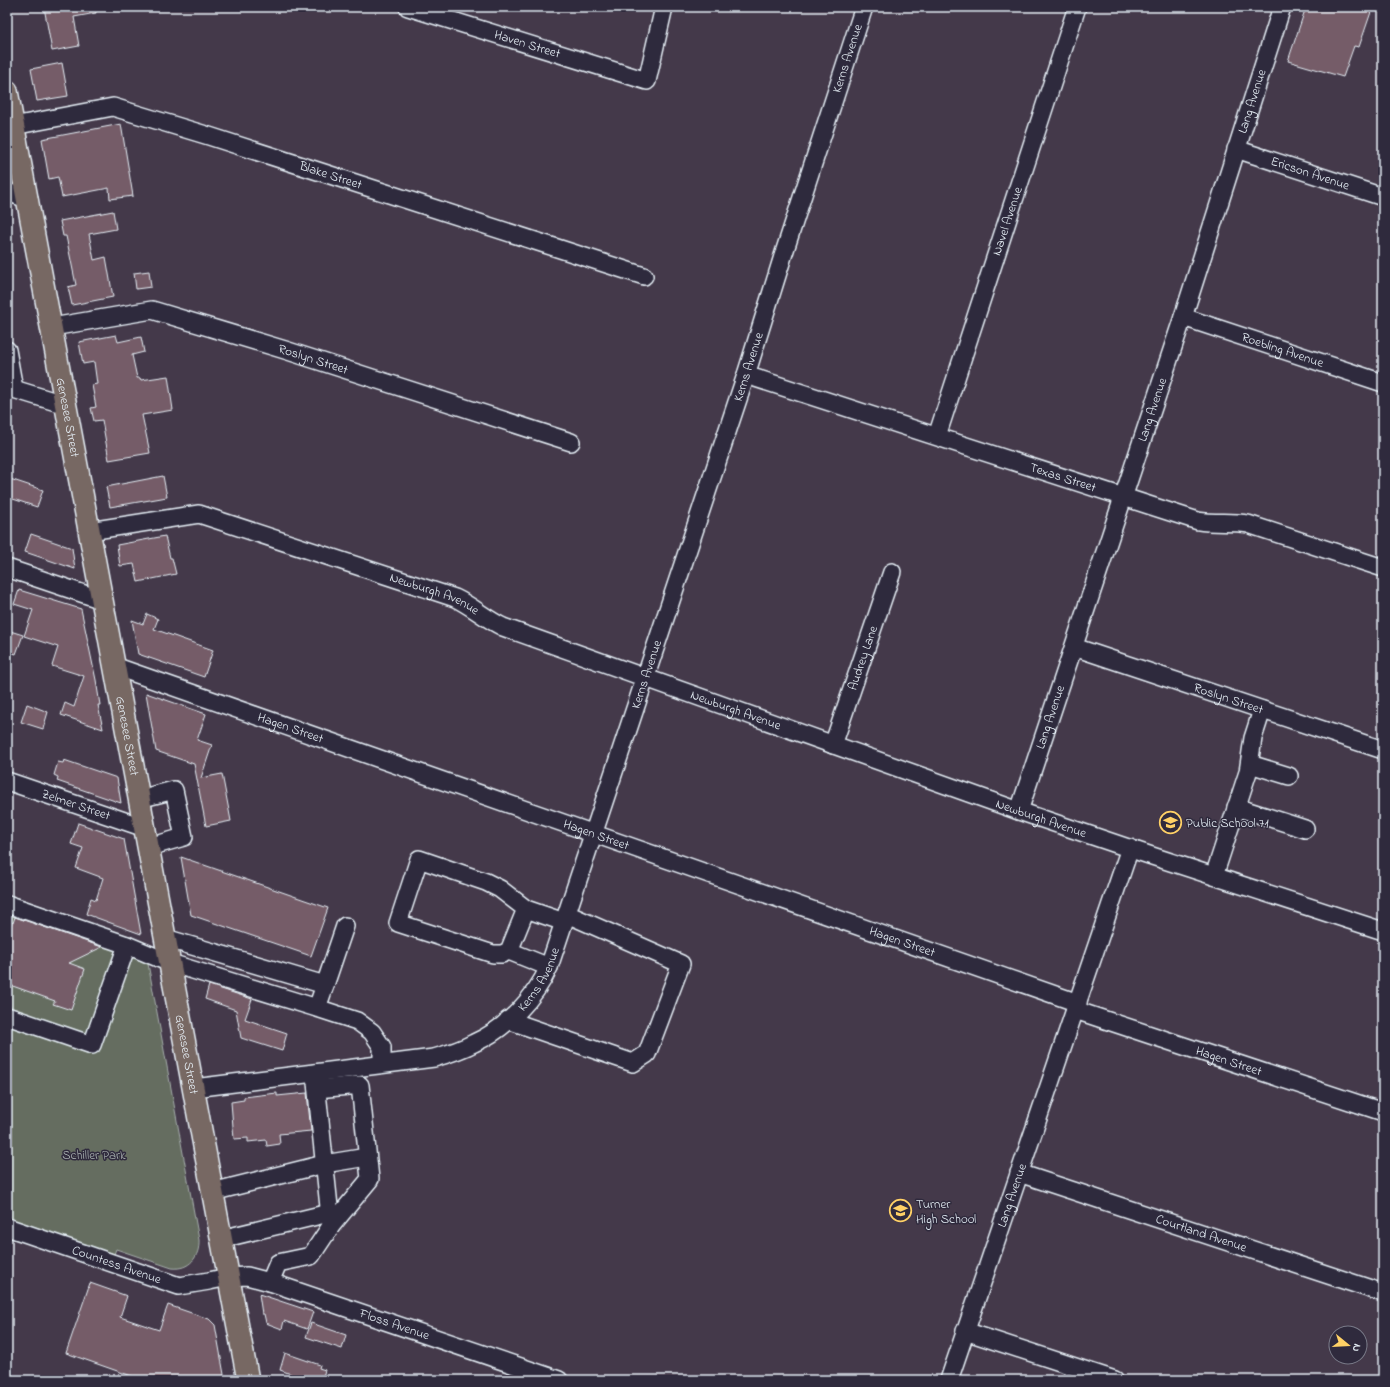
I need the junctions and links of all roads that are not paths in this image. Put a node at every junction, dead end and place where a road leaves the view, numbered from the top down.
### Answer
1 (408, 7) edge
2 (664, 7) edge
3 (864, 7) edge
4 (1077, 7) edge
5 (1282, 7) edge
6 (7, 91) edge
7 (13, 126) junction
8 (1236, 149) junction
9 (7, 192) edge
10 (1383, 197) edge
11 (27, 199) junction
12 (644, 276) dead end
13 (1182, 317) junction
14 (52, 327) junction
15 (7, 350) edge
16 (746, 375) junction
17 (1383, 383) edge
18 (11, 388) edge
19 (66, 405) junction
20 (937, 436) junction
21 (570, 442) dead end
22 (1123, 497) junction
23 (89, 531) junction
24 (7, 568) edge
25 (1383, 568) edge
26 (892, 572) dead end
27 (102, 600) junction
28 (1074, 647) junction
29 (114, 666) junction
30 (645, 678) junction
31 (1262, 710) junction
32 (833, 745) junction
33 (1383, 750) edge
34 (1250, 764) junction
35 (1289, 776) dead end
36 (7, 781) edge
37 (139, 799) junction
38 (1236, 807) junction
39 (1019, 811) junction
40 (1306, 829) dead end
41 (593, 834) junction
42 (147, 837) junction
43 (1130, 848) junction
44 (1214, 876) junction
45 (7, 904) edge
46 (526, 909) junction
47 (565, 918) junction
48 (345, 926) dead end
49 (1383, 931) edge
50 (165, 938) junction
51 (127, 945) junction
52 (208, 950) junction
53 (509, 950) junction
54 (170, 963) junction
55 (549, 967) junction
56 (211, 976) junction
57 (325, 985) junction
58 (1076, 1007) junction
59 (317, 1008) junction
60 (7, 1016) edge
61 (508, 1020) junction
62 (382, 1064) junction
63 (357, 1067) junction
64 (316, 1081) junction
65 (360, 1085) junction
66 (194, 1088) junction
67 (1383, 1112) edge
68 (367, 1157) junction
69 (324, 1164) junction
70 (1019, 1173) junction
71 (212, 1192) junction
72 (330, 1220) junction
73 (7, 1227) edge
74 (222, 1239) junction
75 (228, 1277) junction
76 (270, 1282) junction
77 (1383, 1293) edge
78 (965, 1332) junction
79 (248, 1380) edge
80 (559, 1380) edge
81 (949, 1380) edge
82 (1115, 1380) edge

1 - 2 street, Haven Street
3 - 16 street, Kerns Avenue
4 - 20 street, Navel Avenue
5 - 8 street, Lang Avenue
6 - 7 main road, Genesee Street
7 - 11 main road, Genesee Street
7 - 12 street, Blake Street
8 - 10 street, Ericson Avenue
8 - 13 street, Lang Avenue
9 - 11 street
11 - 14 main road, Genesee Street
13 - 17 street, Roebling Avenue
13 - 22 street, Lang Avenue
14 - 19 main road, Genesee Street
14 - 21 street, Roslyn Street
15 - 18 street
16 - 20 street, Texas Street
16 - 30 street, Kerns Avenue
18 - 19 street
19 - 23 main road, Genesee Street
20 - 22 street, Texas Street
22 - 25 street, Texas Street
22 - 28 street, Lang Avenue
23 - 27 main road, Genesee Street
23 - 30 street, Newburgh Avenue
24 - 27 street
26 - 32 street, Audrey Lane
27 - 29 main road, Genesee Street
28 - 31 street, Roslyn Street
28 - 39 street, Lang Avenue
29 - 37 main road, Genesee Street
29 - 41 street, Hagen Street
30 - 32 street, Newburgh Avenue
30 - 41 street, Kerns Avenue
31 - 33 street, Roslyn Street
31 - 34 street
32 - 39 street, Newburgh Avenue
34 - 35 street
34 - 38 street
36 - 42 street, Zelmer Street
37 - 42 main road, Genesee Street
37 - 42 street
38 - 40 street
38 - 44 street
39 - 43 street, Newburgh Avenue
41 - 47 street, Kerns Avenue
41 - 58 street, Hagen Street
42 - 50 main road, Genesee Street
43 - 44 street, Newburgh Avenue
43 - 58 street, Lang Avenue
44 - 49 street, Newburgh Avenue
45 - 51 street
46 - 47 street
46 - 53 street
46 - 53 street
47 - 55 street, Kerns Avenue
47 - 61 street
48 - 57 street
50 - 52 street
50 - 54 main road, Genesee Street
51 - 54 street
51 - 60 street
52 - 56 street
52 - 57 street
53 - 55 street
54 - 56 street
54 - 66 main road, Genesee Street
55 - 61 street, Kerns Avenue
56 - 59 street
57 - 59 street
58 - 67 street, Hagen Street
58 - 70 street, Lang Avenue
59 - 62 street
61 - 62 street, Kerns Avenue
62 - 63 street, Kerns Avenue
63 - 64 street, Kerns Avenue
63 - 65 street
64 - 65 street
64 - 66 street, Kerns Avenue
64 - 69 street
65 - 68 street
66 - 71 main road, Genesee Street
68 - 69 street
68 - 72 street
69 - 71 street
69 - 72 street
70 - 77 street, Courtland Avenue
70 - 78 street, Lang Avenue
71 - 74 main road, Genesee Street
72 - 74 street
72 - 76 street
73 - 75 street, Countess Avenue
74 - 75 main road, Genesee Street
75 - 76 street, Floss Avenue
75 - 79 main road, Genesee Street
76 - 80 street, Floss Avenue
78 - 81 street, Lang Avenue
78 - 82 street

